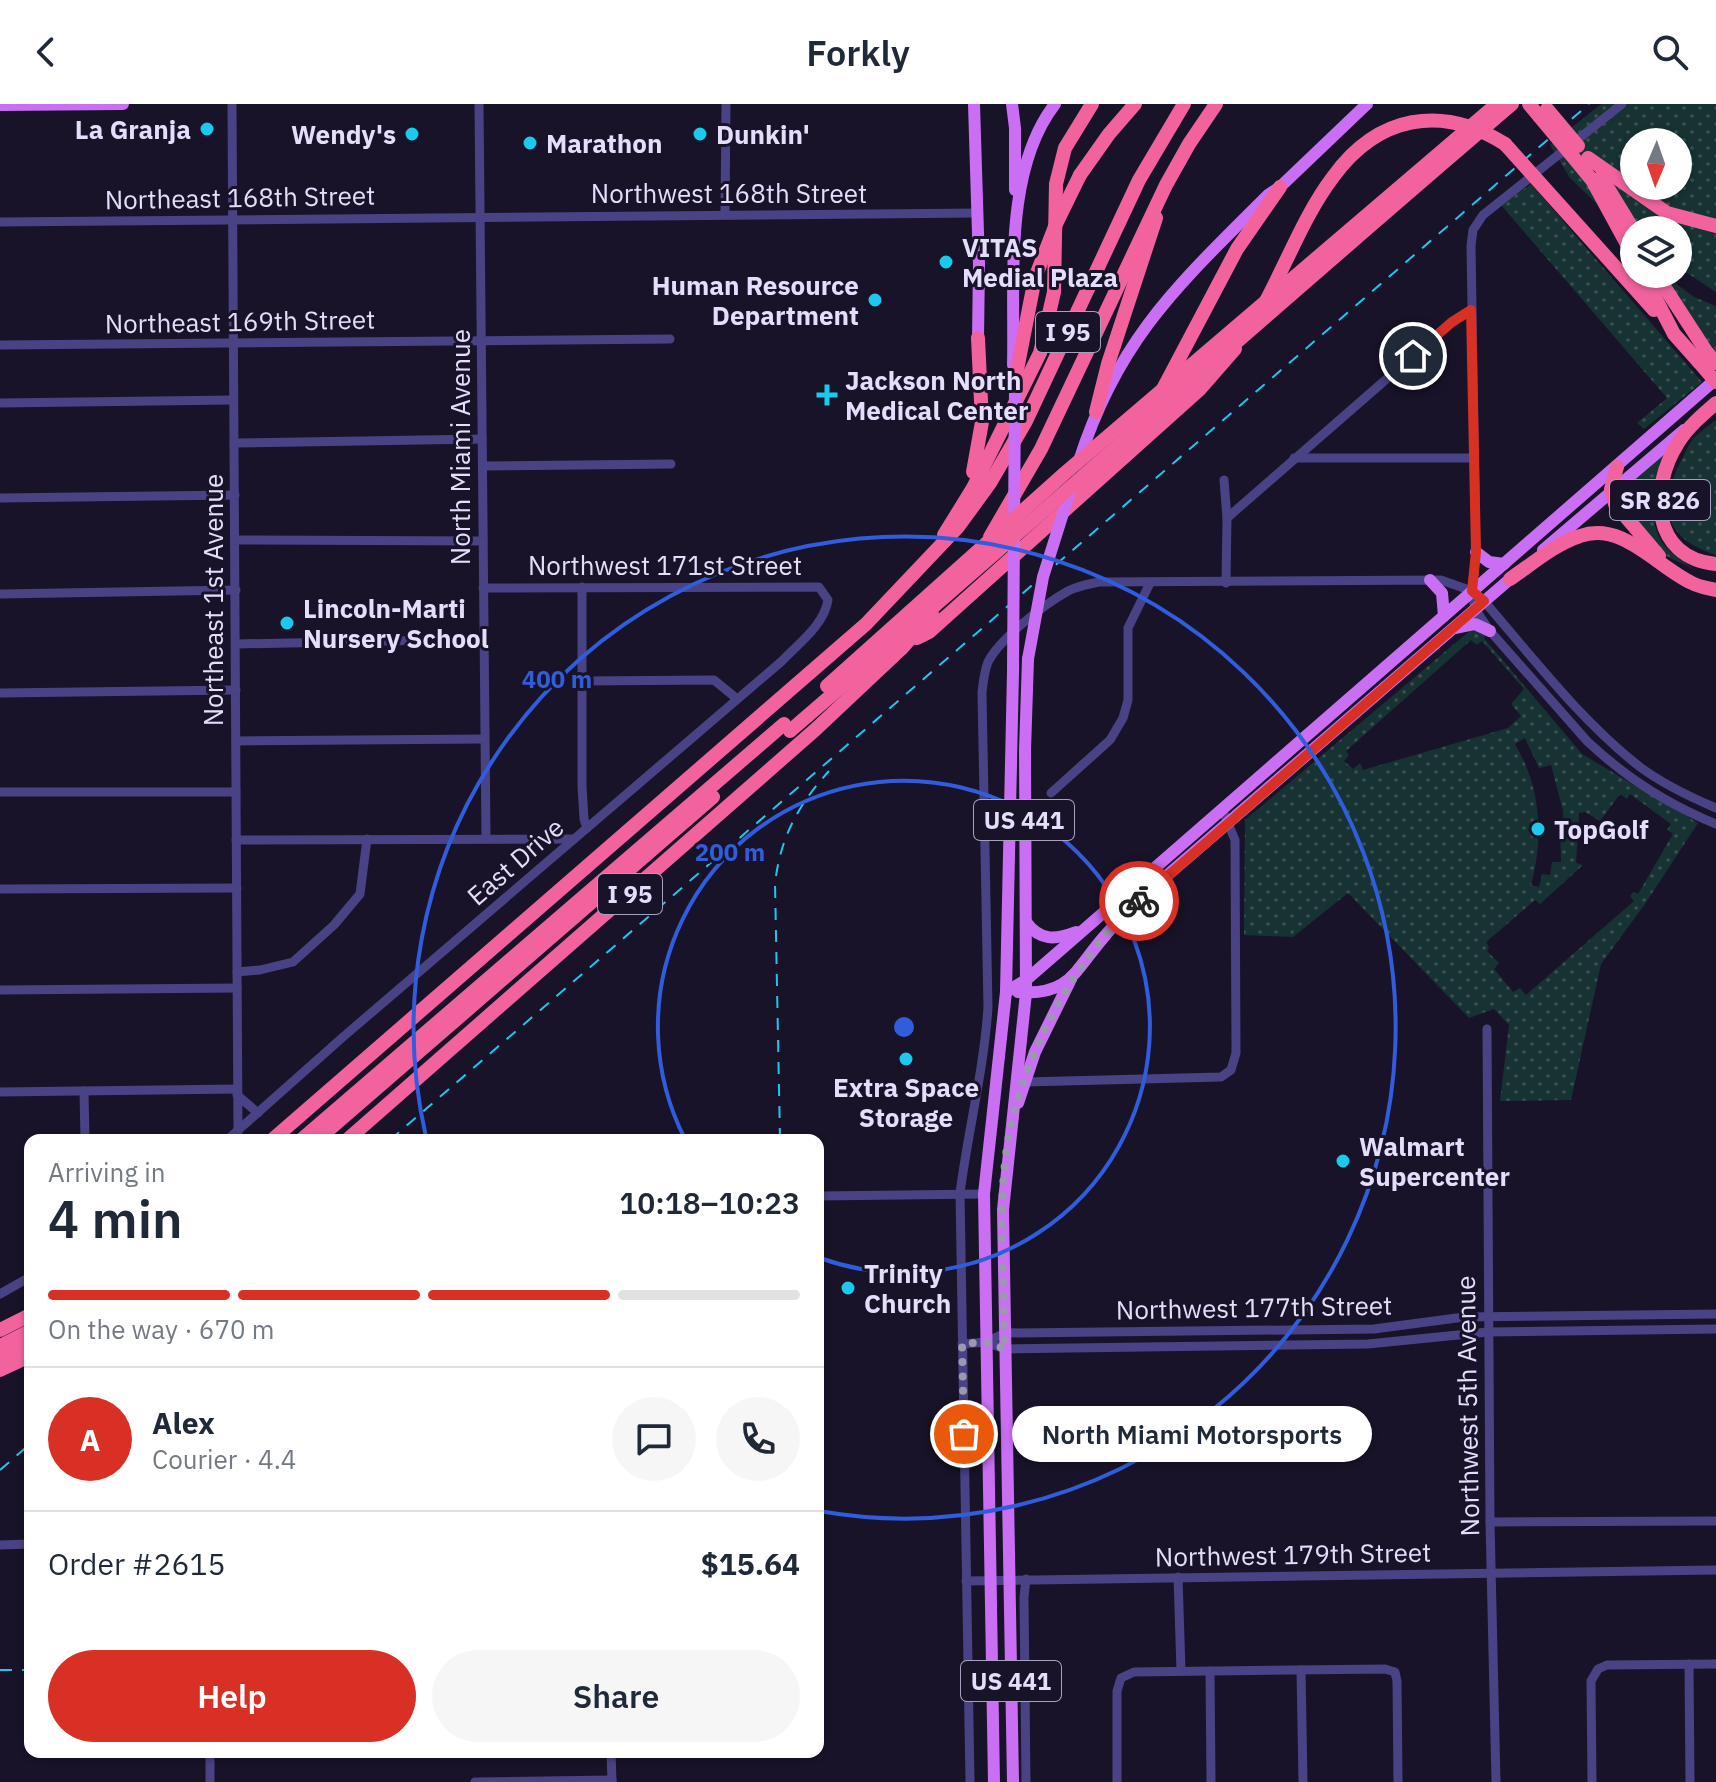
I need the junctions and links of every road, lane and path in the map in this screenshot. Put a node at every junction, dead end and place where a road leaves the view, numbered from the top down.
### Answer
1 (123, 104) edge
2 (232, 104) edge
3 (479, 104) edge
4 (726, 104) edge
5 (966, 104) edge
6 (974, 104) edge
7 (1012, 104) edge
8 (1055, 104) edge
9 (1092, 104) edge
10 (1135, 104) edge
11 (1184, 104) edge
12 (1216, 104) edge
13 (1367, 104) edge
14 (1497, 104) edge
15 (1512, 104) edge
16 (1529, 104) edge
17 (1622, 104) edge
18 (0, 105) edge
19 (1543, 110) edge
20 (974, 121) junction
21 (1574, 149) junction
22 (1588, 158) junction
23 (1280, 187) junction
24 (1158, 200) junction
25 (978, 213) junction
26 (1017, 213) junction
27 (725, 214) junction
28 (1625, 216) edge
29 (481, 217) junction
30 (232, 220) junction
31 (0, 222) edge
32 (1716, 226) edge
33 (1620, 231) edge
34 (1650, 288) edge
35 (1664, 288) edge
36 (1471, 310) junction
37 (1674, 334) junction
38 (978, 338) joint
39 (670, 339) dead end
40 (481, 340) junction
41 (233, 343) junction
42 (0, 345) edge
43 (1702, 356) junction
44 (1716, 363) edge
45 (1716, 381) edge
46 (1015, 385) junction
47 (233, 400) junction
48 (0, 403) edge
49 (1716, 403) edge
50 (1096, 412) junction
51 (1700, 416) junction
52 (482, 439) junction
53 (234, 443) junction
54 (1294, 458) junction
55 (1474, 458) junction
56 (671, 464) dead end
57 (483, 466) junction
58 (1617, 467) junction
59 (1107, 472) junction
60 (1224, 480) dead end
61 (1611, 489) junction
62 (235, 495) junction
63 (966, 495) junction
64 (0, 498) edge
65 (1227, 518) junction
66 (235, 540) junction
67 (483, 541) junction
68 (937, 550) junction
69 (1476, 552) junction
70 (1504, 564) junction
71 (1716, 564) edge
72 (1671, 572) junction
73 (1510, 579) junction
74 (1430, 580) junction
75 (1150, 583) junction
76 (1226, 583) junction
77 (582, 587) junction
78 (483, 588) junction
79 (236, 590) junction
80 (1716, 590) edge
81 (1472, 591) junction
82 (0, 594) edge
83 (1480, 605) junction
84 (826, 611) joint
85 (1444, 616) junction
86 (1453, 628) junction
87 (1490, 631) junction
88 (483, 639) junction
89 (909, 641) junction
90 (236, 644) junction
91 (582, 681) junction
92 (236, 690) junction
93 (0, 693) edge
94 (736, 698) junction
95 (787, 727) junction
96 (484, 739) junction
97 (236, 741) junction
98 (0, 792) edge
99 (236, 792) junction
100 (1051, 793) dead end
101 (1716, 808) edge
102 (1222, 809) junction
103 (1229, 822) junction
104 (1716, 824) edge
105 (587, 828) junction
106 (486, 838) junction
107 (367, 839) junction
108 (574, 839) junction
109 (236, 840) junction
110 (237, 888) junction
111 (0, 889) edge
112 (1026, 922) junction
113 (1082, 929) junction
114 (237, 972) junction
115 (1070, 981) junction
116 (1026, 986) junction
117 (237, 988) junction
118 (0, 990) edge
119 (1006, 992) junction
120 (1487, 1029) dead end
121 (1025, 1082) junction
122 (84, 1091) junction
123 (0, 1092) edge
124 (237, 1092) junction
125 (258, 1113) junction
126 (1010, 1129) junction
127 (238, 1132) junction
128 (85, 1134) edge
129 (235, 1134) edge
130 (279, 1134) edge
131 (308, 1134) edge
132 (324, 1134) edge
133 (354, 1134) edge
134 (960, 1193) junction
135 (984, 1194) junction
136 (824, 1196) edge
137 (24, 1280) edge
138 (0, 1294) edge
139 (1716, 1314) edge
140 (1488, 1317) junction
141 (24, 1318) edge
142 (1716, 1329) edge
143 (0, 1330) edge
144 (1488, 1332) junction
145 (1005, 1333) junction
146 (24, 1334) edge
147 (986, 1342) junction
148 (962, 1344) junction
149 (0, 1346) edge
150 (24, 1346) edge
151 (1005, 1349) junction
152 (0, 1358) edge
153 (24, 1359) edge
154 (0, 1370) edge
155 (1716, 1521) edge
156 (1490, 1522) junction
157 (24, 1544) edge
158 (0, 1545) edge
159 (1716, 1570) edge
160 (1492, 1573) junction
161 (1178, 1577) junction
162 (1026, 1579) junction
163 (1010, 1580) junction
164 (966, 1581) junction
165 (991, 1581) junction
166 (1689, 1664) junction
167 (1716, 1664) edge
168 (1301, 1670) junction
169 (1181, 1671) junction
170 (1210, 1671) junction
171 (210, 1758) edge
172 (611, 1758) edge
173 (612, 1781) edge
174 (210, 1782) edge
175 (475, 1782) edge
176 (970, 1782) edge
177 (994, 1782) edge
178 (1013, 1782) edge
179 (1026, 1782) edge
180 (1117, 1782) edge
181 (1211, 1782) edge
182 (1303, 1782) edge
183 (1398, 1782) edge
184 (1496, 1782) edge
185 (1592, 1782) edge
186 (1690, 1782) edge

1 - 18 main road
2 - 30 street, Northeast 1st Avenue
3 - 29 street, North Miami Avenue
4 - 27 street
5 - 20 main road
6 - 20 main road
7 - 26 main road
8 - 26 main road, US 441
9 - 63 highway
10 - 46 highway, bridge
11 - 68 highway, I 95
12 - 24 highway, I 95
13 - 23 main road, US 441
14 - 95 highway, bridge
15 - 95 highway, bridge
16 - 19 highway
17 - 36 street
19 - 21 highway, bridge
20 - 25 main road
21 - 22 highway
21 - 33 highway
22 - 28 highway
22 - 32 highway
23 - 50 main road, US 441
23 - 59 highway
24 - 50 highway
24 - 89 highway, I 95
25 - 27 street, Northwest 168th Street
25 - 38 main road
26 - 46 main road, US 441
27 - 29 street, Northwest 168th Street
29 - 30 street, Northeast 168th Street
29 - 40 street, North Miami Avenue
30 - 31 street, Northeast 168th Street
30 - 41 street, Northeast 1st Avenue
34 - 37 highway
35 - 43 highway
36 - 54 street
36 - 55 street
37 - 43 highway
37 - 59 highway, bridge
38 - 63 highway
39 - 40 street, Northeast 169th Street
40 - 41 street, Northeast 169th Street
40 - 52 street, North Miami Avenue
41 - 42 street, Northeast 169th Street
41 - 47 street, Northeast 1st Avenue
43 - 44 highway
43 - 45 highway, bridge
45 - 58 main road
46 - 119 main road, US 441, bridge
47 - 48 street
47 - 53 street, Northeast 1st Avenue
49 - 51 highway, SR 826
50 - 112 main road, US 441, bridge
51 - 61 main road
51 - 71 highway, SR 826
52 - 53 street
52 - 57 street, North Miami Avenue
53 - 62 street, Northeast 1st Avenue
54 - 55 street
54 - 65 street
55 - 69 street
56 - 57 street
57 - 67 street, North Miami Avenue
58 - 61 highway
58 - 70 main road
59 - 89 highway
60 - 65 street
61 - 72 highway
61 - 73 main road
62 - 64 street
62 - 66 street, Northeast 1st Avenue
63 - 68 highway
65 - 76 street
66 - 67 street
66 - 79 street, Northeast 1st Avenue
67 - 78 street, North Miami Avenue
68 - 130 highway, I 95
69 - 70 main road
69 - 81 street
70 - 81 main road
72 - 73 highway
72 - 80 highway
73 - 83 main road
74 - 76 street
74 - 81 street
74 - 85 main road
75 - 76 street
75 - 100 street
75 - 134 street
77 - 78 street, Northwest 171st Street
77 - 84 street, Northwest 171st Street
77 - 91 street
78 - 88 street, North Miami Avenue
79 - 82 street
79 - 90 street, Northeast 1st Avenue
81 - 83 street
81 - 85 main road
83 - 86 main road
83 - 87 street
83 - 101 street
84 - 94 street, East Drive
85 - 102 main road
86 - 87 main road
86 - 103 main road
87 - 104 street
88 - 90 street
88 - 96 street, North Miami Avenue
89 - 133 highway, I 95
90 - 92 street, Northeast 1st Avenue
91 - 94 street
91 - 105 street
92 - 93 street
92 - 97 street, Northeast 1st Avenue
94 - 105 street, East Drive
95 - 131 highway
95 - 132 highway
96 - 97 street
96 - 106 street, North Miami Avenue
97 - 99 street, Northeast 1st Avenue
98 - 99 street
99 - 109 street, Northeast 1st Avenue
102 - 103 street
102 - 113 main road
103 - 115 main road
103 - 121 street
105 - 108 street, East Drive
106 - 107 street
106 - 108 street
107 - 109 street
107 - 114 street
108 - 125 street, East Drive
109 - 110 street, Northeast 1st Avenue
110 - 111 street
110 - 114 street, Northeast 1st Avenue
112 - 113 main road
112 - 116 main road, US 441
113 - 116 main road
114 - 117 street, Northeast 1st Avenue
115 - 116 main road
115 - 121 main road
116 - 119 main road
116 - 126 main road, US 441
117 - 118 street
117 - 124 street, Northeast 1st Avenue
119 - 135 main road, US 441
120 - 140 street, Northwest 5th Avenue
121 - 126 main road
122 - 123 street
122 - 124 street
122 - 128 street
124 - 125 street
124 - 127 street, Northeast 1st Avenue
125 - 127 street, East Drive
126 - 145 main road, US 441
127 - 129 street, East Drive
134 - 135 street
134 - 136 street
134 - 148 street
135 - 147 main road, US 441
137 - 138 street
139 - 140 street, Northwest 177th Street
140 - 144 street, Northwest 5th Avenue
140 - 145 street, Northwest 177th Street
141 - 143 highway
142 - 144 street, Northwest 177th Street
144 - 151 street, Northwest 177th Street
144 - 156 street, Northwest 5th Avenue
145 - 147 street, Northwest 177th Street
145 - 151 main road, US 441
146 - 149 highway
147 - 148 street, Northwest 177th Street
147 - 151 street, Northwest 177th Street
147 - 165 main road, US 441
148 - 164 street
150 - 152 highway
151 - 163 main road, US 441
153 - 154 highway
155 - 156 street
156 - 160 street, Northwest 5th Avenue
157 - 158 street
159 - 160 street, Northwest 179th Street
160 - 161 street, Northwest 179th Street
160 - 184 street, Northwest 5th Avenue
161 - 162 street, Northwest 179th Street
161 - 169 street
162 - 163 street, Northwest 179th Street
162 - 179 street
163 - 165 street, Northwest 179th Street
163 - 178 main road, US 441
164 - 165 street, Northwest 179th Street
164 - 176 street
165 - 177 main road, US 441
166 - 167 street
166 - 185 street
166 - 186 street
168 - 170 street
168 - 182 street
168 - 183 street
169 - 170 street
169 - 180 street
170 - 181 street
171 - 174 street
172 - 173 street
173 - 175 street

